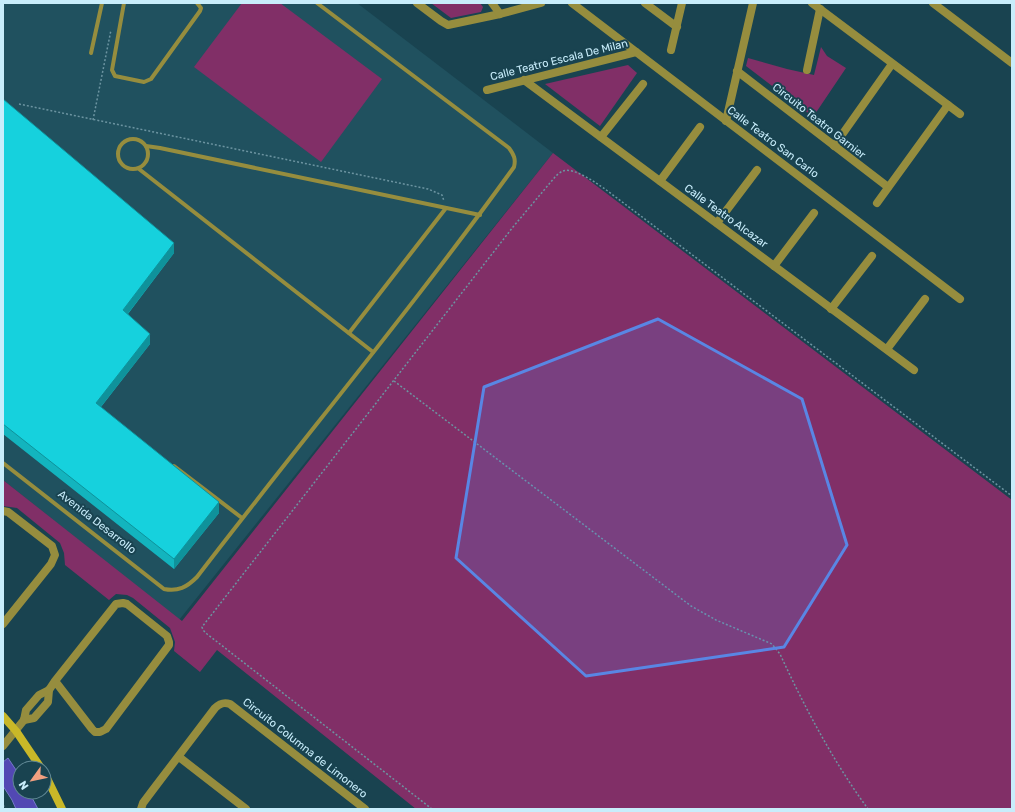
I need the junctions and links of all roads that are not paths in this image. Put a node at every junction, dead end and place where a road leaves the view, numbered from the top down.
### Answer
1 (102, 3) edge
2 (124, 3) edge
3 (197, 3) edge
4 (317, 3) edge
5 (417, 3) edge
6 (492, 3) edge
7 (541, 3) edge
8 (572, 3) edge
9 (645, 3) edge
10 (682, 3) edge
11 (753, 3) edge
12 (812, 3) edge
13 (932, 3) edge
14 (820, 9) junction
15 (500, 14) junction
16 (677, 27) junction
17 (672, 50) dead end
18 (91, 52) dead end
19 (636, 52) junction
20 (892, 64) junction
21 (1012, 64) edge
22 (807, 70) dead end
23 (737, 71) junction
24 (524, 80) junction
25 (643, 84) dead end
26 (487, 90) dead end
27 (948, 105) junction
28 (960, 114) dead end
29 (726, 121) junction
30 (700, 127) dead end
31 (601, 138) junction
32 (146, 146) junction
33 (834, 146) junction
34 (139, 168) junction
35 (757, 170) dead end
36 (660, 181) junction
37 (888, 187) junction
38 (877, 203) dead end
39 (446, 208) junction
40 (814, 213) dead end
41 (480, 215) junction
42 (717, 223) junction
43 (872, 256) dead end
44 (774, 266) junction
45 (926, 299) dead end
46 (960, 299) dead end
47 (831, 309) junction
48 (348, 333) junction
49 (886, 349) junction
50 (373, 352) junction
51 (914, 370) dead end
52 (3, 463) edge
53 (172, 465) edge
54 (3, 511) edge
55 (242, 518) junction
56 (3, 624) edge
57 (55, 681) junction
58 (3, 716) edge
59 (16, 731) junction
60 (4, 745) edge
61 (179, 757) junction
62 (36, 760) edge
63 (52, 788) edge
64 (62, 809) edge
65 (141, 809) edge
66 (246, 809) edge
67 (365, 809) edge

1 - 18 lane
2 - 3 lane
4 - 41 lane
5 - 15 street
6 - 15 street
7 - 15 street
8 - 19 street, Calle Teatro San Carlo
9 - 16 street
10 - 16 street
11 - 23 street
12 - 14 street
13 - 21 street
14 - 20 street
14 - 22 street
16 - 17 street
19 - 24 street, Calle Teatro Escala De Milan
19 - 29 street, Calle Teatro San Carlo
20 - 27 street
20 - 33 street
23 - 29 street
23 - 33 street, Circuito Teatro Garnier
24 - 26 street, Calle Teatro Escala De Milan
24 - 31 street, Calle Teatro Alcazar
25 - 31 street
27 - 28 street
27 - 37 street
29 - 46 street, Calle Teatro San Carlo
30 - 36 street
31 - 36 street, Calle Teatro Alcazar
32 - 34 lane
32 - 34 lane
32 - 39 lane
33 - 37 street, Circuito Teatro Garnier
34 - 48 lane
35 - 42 street
36 - 42 street, Calle Teatro Alcazar
37 - 38 street
39 - 41 lane
39 - 48 lane
40 - 44 street
41 - 50 lane
42 - 44 street, Calle Teatro Alcazar
43 - 47 street
44 - 47 street, Calle Teatro Alcazar
45 - 49 street
47 - 49 street, Calle Teatro Alcazar
48 - 50 lane
49 - 51 street, Calle Teatro Alcazar
50 - 55 lane
52 - 55 lane, Avenida Desarrollo
53 - 55 lane
54 - 56 street
57 - 57 street
57 - 59 street
58 - 59 street
59 - 60 street
59 - 62 street
61 - 65 street, Circuito Columna de Limonero
61 - 66 street
61 - 67 street, Circuito Columna de Limonero
63 - 64 street

